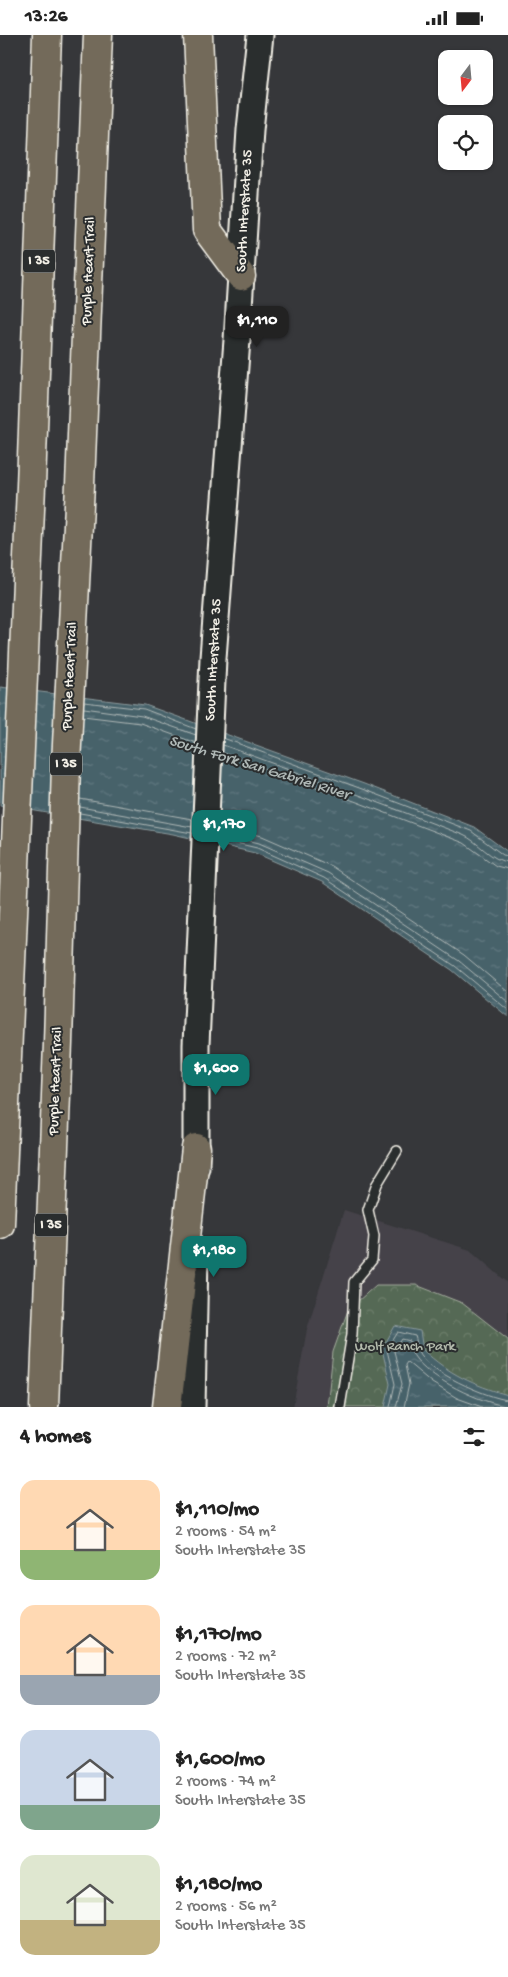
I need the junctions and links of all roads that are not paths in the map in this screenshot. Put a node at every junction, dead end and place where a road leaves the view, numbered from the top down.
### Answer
1 (47, 35) edge
2 (98, 35) edge
3 (198, 35) edge
4 (260, 35) edge
5 (241, 276) junction
6 (196, 1148) junction
7 (397, 1151) dead end
8 (0, 1224) edge
9 (44, 1407) edge
10 (167, 1407) edge
11 (192, 1407) edge
12 (340, 1407) edge

1 - 8 highway, I 35
2 - 9 highway, Purple Heart Trail / I 35
3 - 5 highway
4 - 5 main road, South Interstate 35
5 - 6 main road, South Interstate 35
6 - 10 highway
6 - 11 main road, South Interstate 35
7 - 12 lane

